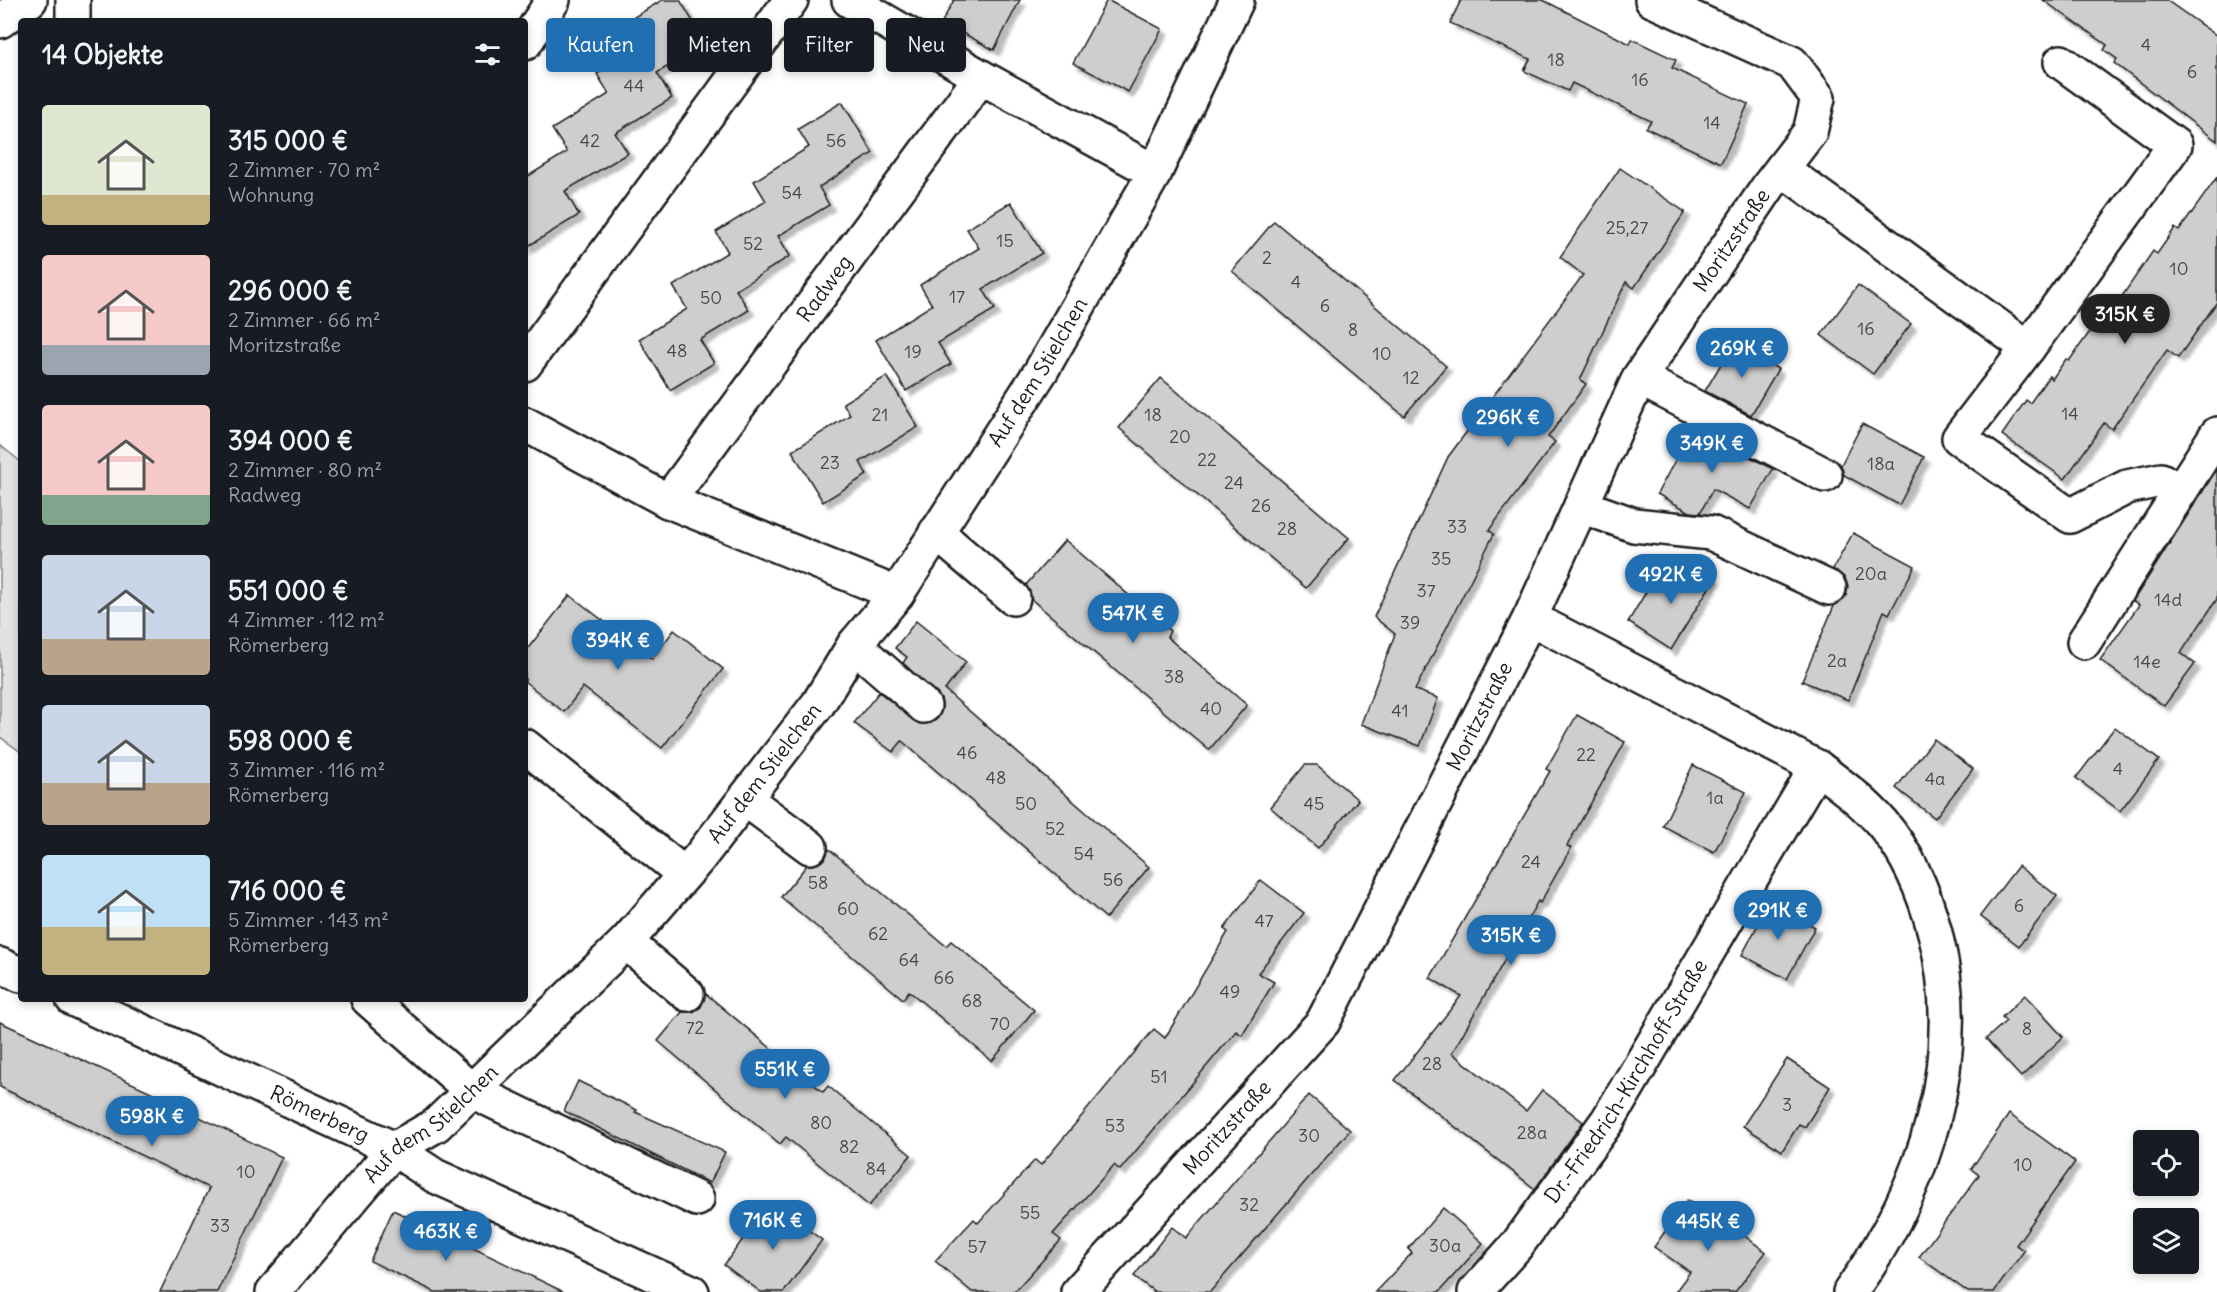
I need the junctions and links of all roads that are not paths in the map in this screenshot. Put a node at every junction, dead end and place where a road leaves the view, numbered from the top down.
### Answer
1 (30, 0) edge
2 (73, 0) edge
3 (554, 0) edge
4 (790, 0) edge
5 (849, 0) edge
6 (1237, 0) edge
7 (1652, 0) edge
8 (74, 18) edge
9 (0, 21) edge
10 (528, 39) edge
11 (2061, 62) dead end
12 (981, 77) junction
13 (1782, 170) junction
14 (1155, 172) junction
15 (2028, 348) junction
16 (528, 360) edge
17 (1639, 378) junction
18 (528, 432) edge
19 (2217, 434) edge
20 (1825, 475) dead end
21 (2178, 491) junction
22 (668, 501) junction
23 (1581, 506) junction
24 (936, 532) junction
25 (1829, 588) dead end
26 (897, 594) junction
27 (1013, 598) dead end
28 (1530, 618) junction
29 (2084, 642) dead end
30 (854, 645) junction
31 (924, 706) dead end
32 (528, 748) edge
33 (1817, 767) junction
34 (745, 799) junction
35 (810, 847) dead end
36 (684, 874) junction
37 (626, 942) junction
38 (0, 965) edge
39 (18, 974) edge
40 (687, 994) dead end
41 (79, 1002) edge
42 (371, 1002) edge
43 (472, 1091) junction
44 (394, 1149) junction
45 (697, 1199) dead end
46 (273, 1292) edge
47 (692, 1292) edge
48 (1078, 1292) edge
49 (1475, 1292) edge
50 (1850, 1292) edge

1 - 9 street
2 - 8 street
3 - 10 street
4 - 16 street
5 - 12 street
6 - 14 street, Auf dem Stielchen
7 - 13 street, Moritzstraße
11 - 15 street
12 - 14 street
12 - 22 street, Radweg
13 - 15 street
13 - 17 street, Moritzstraße
14 - 24 street, Auf dem Stielchen
15 - 21 street
17 - 20 street
17 - 23 street, Moritzstraße
18 - 22 street
19 - 21 street
21 - 29 street
22 - 26 street
23 - 25 street
23 - 28 street, Moritzstraße
24 - 26 street, Auf dem Stielchen
24 - 27 street
26 - 30 street, Auf dem Stielchen
28 - 33 street
28 - 48 street, Moritzstraße
30 - 31 street
30 - 34 street, Auf dem Stielchen
32 - 36 street
33 - 49 street, Dr.-Friedrich-Kirchhoff-Straße
33 - 50 street
34 - 35 street
34 - 36 street, Auf dem Stielchen
36 - 37 street, Auf dem Stielchen
37 - 40 street
37 - 43 street, Auf dem Stielchen
38 - 39 street
41 - 44 street, Römerberg
42 - 43 street
43 - 44 street, Auf dem Stielchen
43 - 45 street
44 - 46 street, Auf dem Stielchen
44 - 47 street, Römerberg

